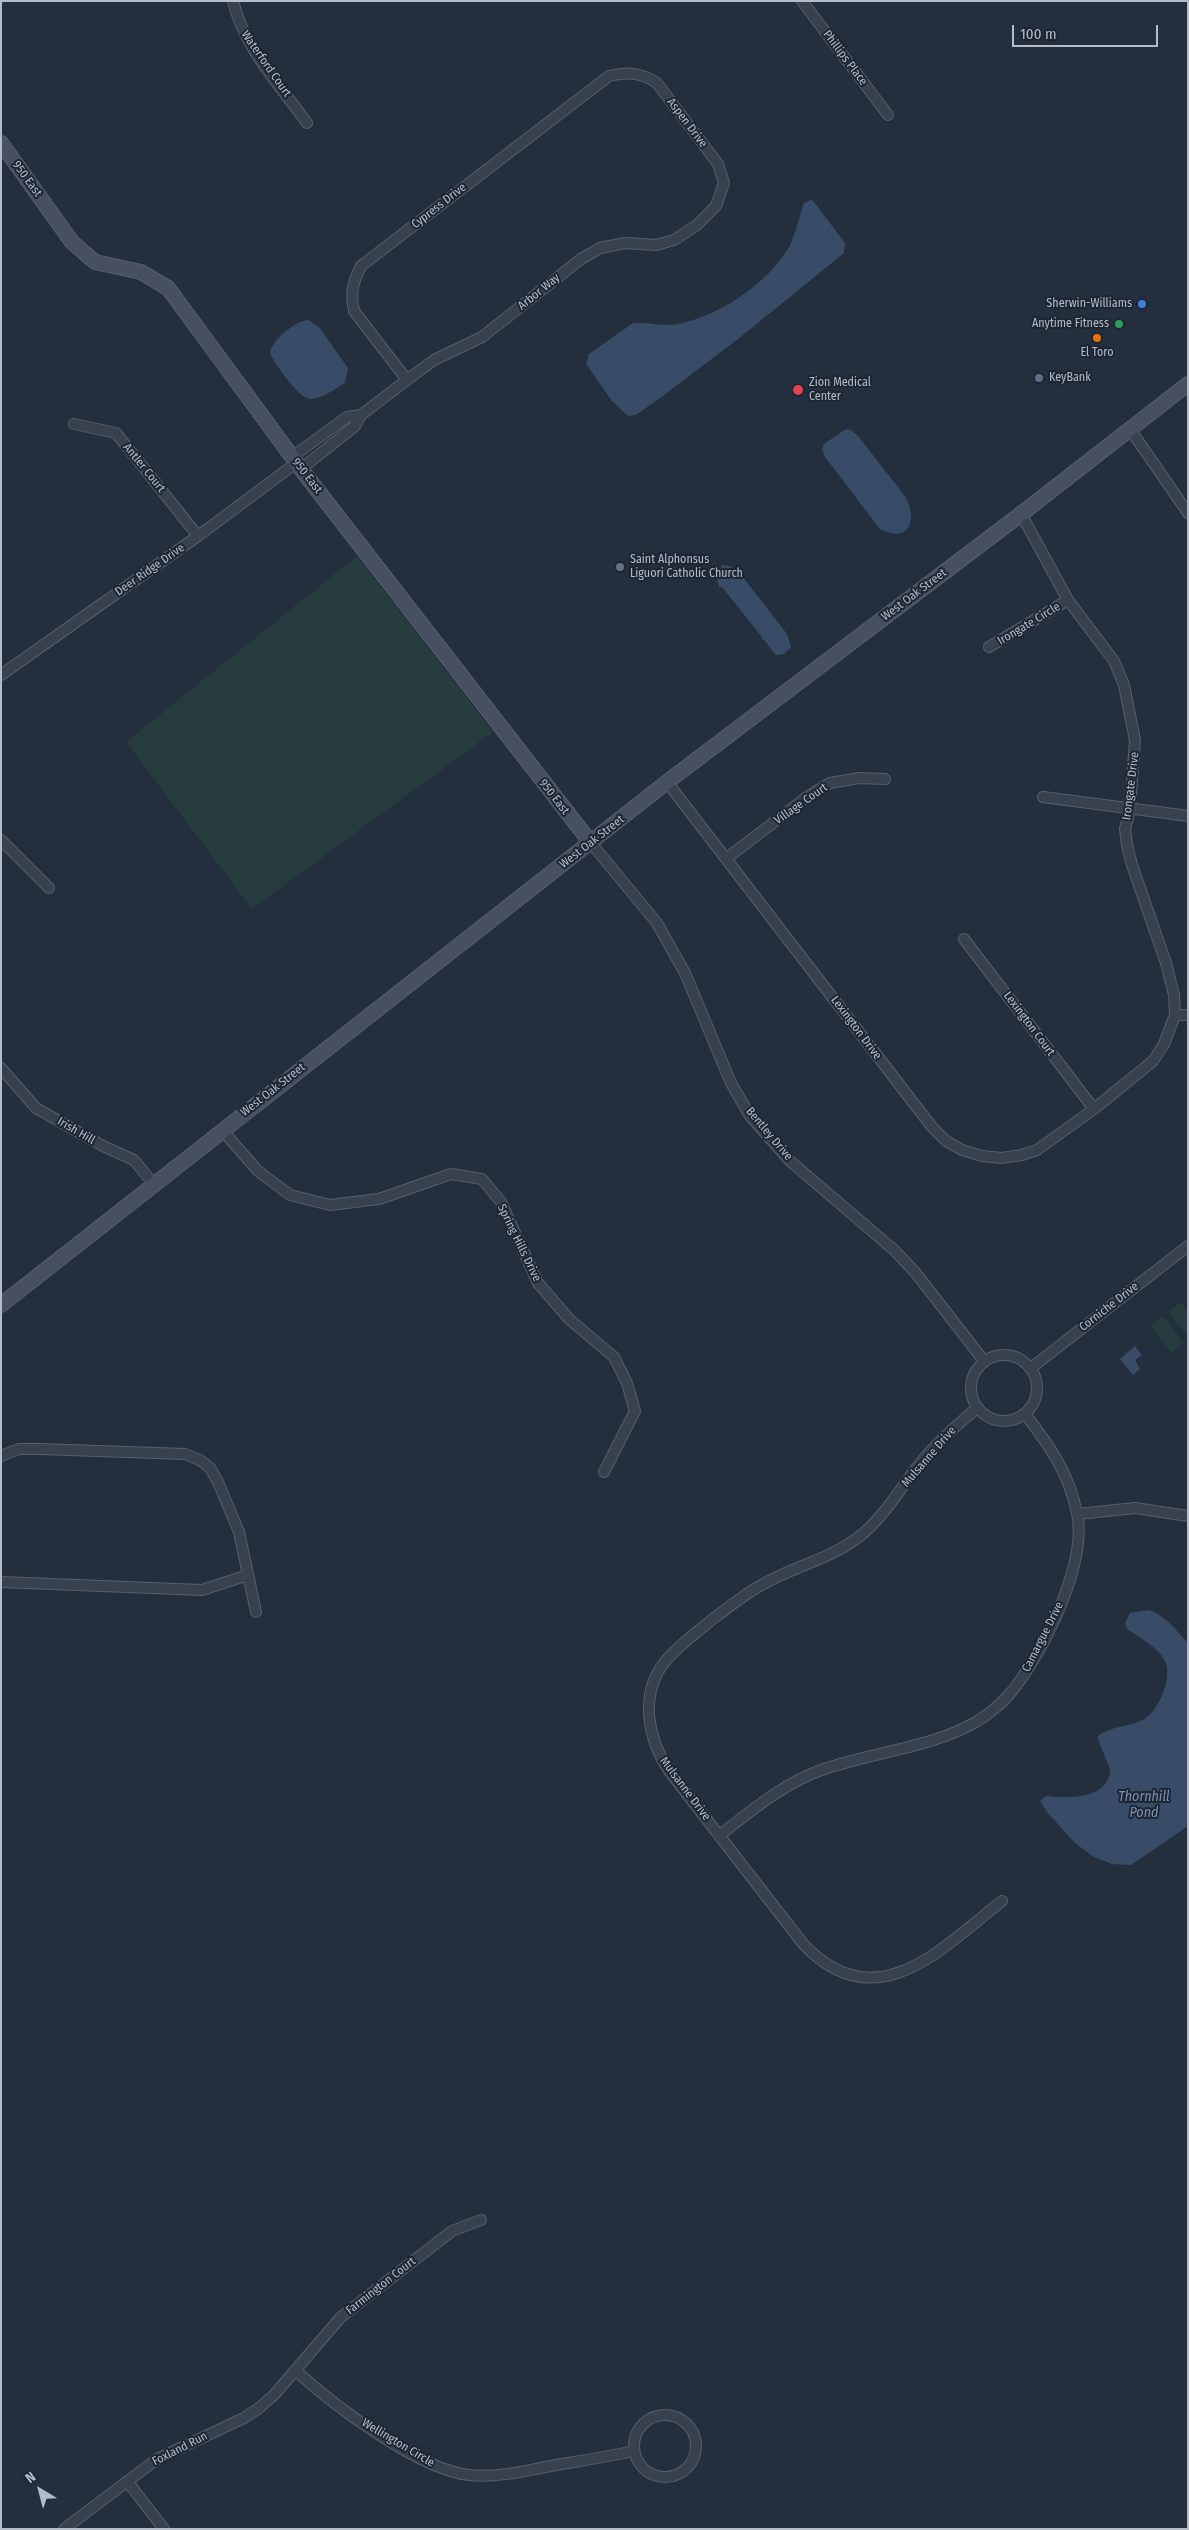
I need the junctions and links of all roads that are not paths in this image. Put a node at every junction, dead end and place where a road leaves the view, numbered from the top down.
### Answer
1 (233, 1) edge
2 (802, 1) edge
3 (627, 72) joint
4 (888, 115) dead end
5 (307, 122) dead end
6 (1, 143) edge
7 (722, 194) joint
8 (406, 380) junction
9 (1188, 384) edge
10 (361, 415) junction
11 (74, 424) dead end
12 (1130, 429) junction
13 (296, 463) junction
14 (1188, 513) edge
15 (1021, 514) junction
16 (198, 536) junction
17 (1068, 600) junction
18 (989, 647) dead end
19 (1, 675) edge
20 (886, 779) dead end
21 (667, 782) junction
22 (1043, 796) dead end
23 (1130, 808) junction
24 (1188, 816) edge
25 (1, 840) edge
26 (591, 843) junction
27 (727, 858) junction
28 (49, 888) dead end
29 (964, 939) dead end
30 (1175, 1015) junction
31 (1188, 1015) edge
32 (1, 1068) edge
33 (1094, 1109) junction
34 (222, 1130) junction
35 (156, 1186) junction
36 (1187, 1248) edge
37 (1, 1305) edge
38 (984, 1361) junction
39 (1031, 1368) junction
40 (977, 1408) junction
41 (1025, 1414) junction
42 (1, 1456) edge
43 (604, 1472) dead end
44 (1078, 1514) junction
45 (1188, 1516) edge
46 (248, 1575) junction
47 (1, 1582) edge
48 (256, 1612) dead end
49 (720, 1835) junction
50 (1002, 1901) dead end
51 (482, 2220) dead end
52 (295, 2370) junction
53 (634, 2451) junction
54 (127, 2481) junction
55 (64, 2529) edge
56 (164, 2529) edge

1 - 5 street, Waterford Court
2 - 4 street, Phillips Place
3 - 7 street, Aspen Drive
3 - 8 street, Cypress Drive
6 - 13 main road, 950 East
7 - 8 street, Arbor Way
8 - 10 street, Arbor Way
9 - 12 main road, West Oak Street
10 - 13 street, Arbor Way
10 - 13 street, Arbor Way
11 - 16 street, Antler Court
12 - 14 street
12 - 15 main road, West Oak Street
13 - 16 street, Deer Ridge Drive
13 - 26 main road, 950 East
15 - 17 street, Irongate Drive
15 - 21 main road, West Oak Street
16 - 19 street, Deer Ridge Drive
17 - 18 street, Irongate Circle
17 - 23 street, Irongate Drive
20 - 27 street, Village Court
21 - 26 main road, West Oak Street
21 - 27 street, Lexington Drive
22 - 23 street
23 - 24 street
23 - 30 street, Irongate Drive
25 - 28 street
26 - 34 main road, West Oak Street
26 - 38 street, Bentley Drive
27 - 33 street, Lexington Drive
29 - 33 street, Lexington Court
30 - 31 street
30 - 33 street, Irongate Drive
32 - 35 street, Irish Hill
34 - 35 main road, West Oak Street
34 - 43 street, Spring Hills Drive
35 - 37 main road, West Oak Street
36 - 39 street, Corniche Drive
38 - 39 street
38 - 40 street
39 - 41 street
40 - 41 street
40 - 49 street, Mulsanne Drive
41 - 44 street, Camargue Drive
42 - 46 street
44 - 45 street
44 - 49 street, Camargue Drive
46 - 47 street
46 - 48 street
49 - 50 street, Mulsanne Drive
51 - 52 street, Farmington Court
52 - 53 street, Wellington Circle
52 - 54 street, Foxland Run
53 - 53 street
54 - 55 street, Foxland Run
54 - 56 street

